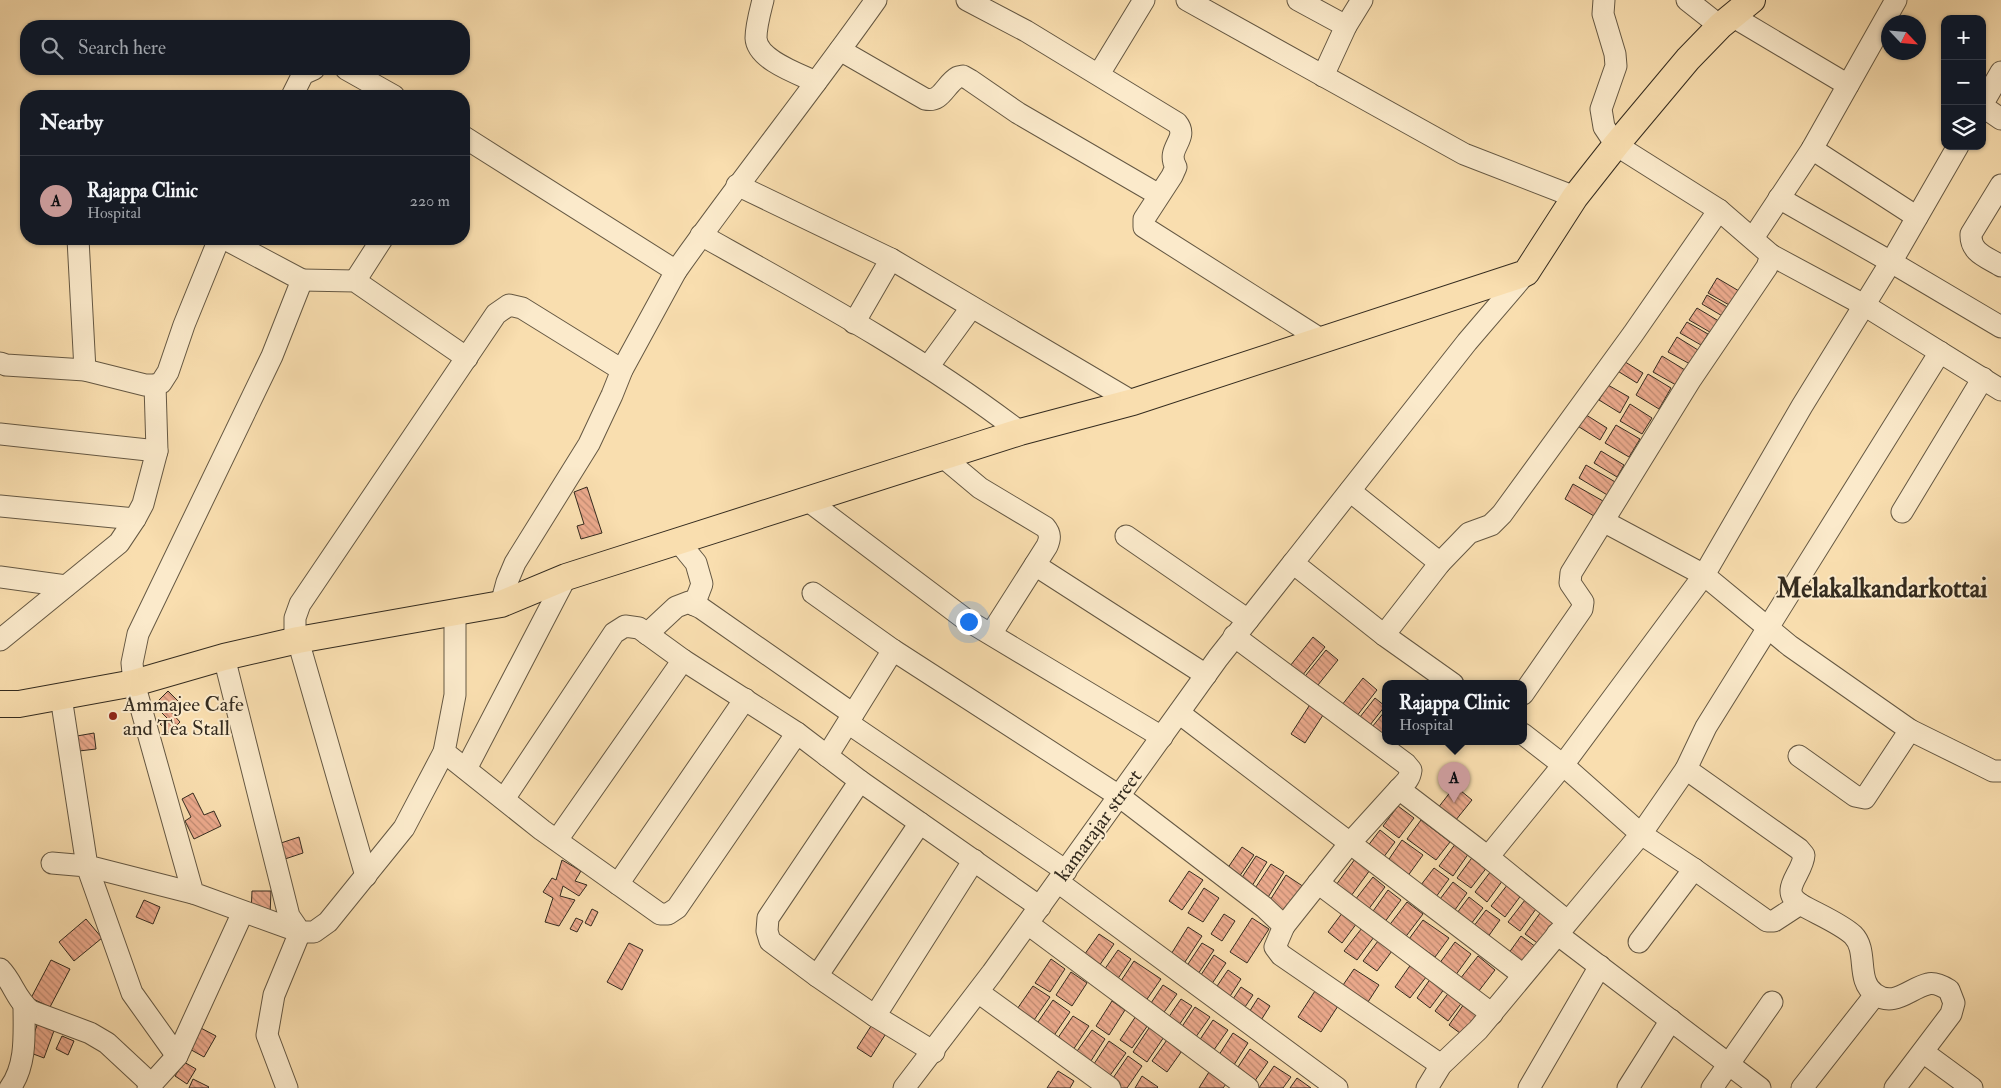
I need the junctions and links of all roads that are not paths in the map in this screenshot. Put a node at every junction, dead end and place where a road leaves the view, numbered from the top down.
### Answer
1 (763, 0) edge
2 (876, 0) edge
3 (967, 0) edge
4 (1144, 0) edge
5 (1187, 0) edge
6 (1298, 0) edge
7 (1362, 0) edge
8 (1604, 0) edge
9 (1687, 0) edge
10 (1896, 0) edge
11 (1735, 14) edge
12 (1346, 26) junction
13 (840, 50) junction
14 (2001, 72) edge
15 (1099, 74) junction
16 (302, 75) edge
17 (357, 75) edge
18 (1323, 76) junction
19 (816, 82) junction
20 (1848, 85) junction
21 (295, 90) edge
22 (383, 90) edge
23 (1983, 105) edge
24 (1986, 109) edge
25 (2001, 119) edge
26 (470, 141) edge
27 (1616, 145) junction
28 (1812, 149) junction
29 (1956, 150) edge
30 (737, 185) junction
31 (2001, 185) edge
32 (1160, 195) junction
33 (1575, 198) junction
34 (1779, 198) junction
35 (1719, 210) junction
36 (1917, 217) junction
37 (701, 235) junction
38 (1753, 238) junction
39 (78, 245) edge
40 (217, 245) edge
41 (236, 245) edge
42 (378, 245) edge
43 (1771, 255) junction
44 (891, 259) junction
45 (1891, 262) junction
46 (2001, 266) edge
47 (676, 271) junction
48 (1526, 273) junction
49 (302, 280) junction
50 (355, 281) junction
51 (1864, 305) junction
52 (971, 308) junction
53 (854, 323) junction
54 (2001, 327) edge
55 (1322, 340) junction
56 (1940, 352) junction
57 (468, 358) junction
58 (0, 363) edge
59 (928, 367) junction
60 (84, 370) junction
61 (622, 370) junction
62 (161, 380) junction
63 (1994, 380) edge
64 (1133, 402) junction
65 (1020, 432) junction
66 (0, 434) edge
67 (157, 451) junction
68 (943, 456) junction
69 (1350, 491) junction
70 (806, 499) junction
71 (0, 506) edge
72 (1902, 512) dead end
73 (135, 519) junction
74 (1603, 521) junction
75 (1126, 536) dead end
76 (678, 541) junction
77 (1440, 562) junction
78 (1293, 563) junction
79 (1035, 565) junction
80 (1704, 575) junction
81 (566, 576) junction
82 (0, 577) edge
83 (66, 586) junction
84 (813, 593) dead end
85 (501, 604) junction
86 (694, 605) junction
87 (455, 612) junction
88 (1241, 628) junction
89 (1768, 628) junction
90 (647, 634) junction
91 (991, 634) junction
92 (1384, 635) junction
93 (0, 640) edge
94 (298, 640) junction
95 (893, 650) junction
96 (224, 657) junction
97 (683, 660) junction
98 (1206, 675) junction
99 (1448, 680) edge
100 (134, 683) junction
101 (1527, 688) edge
102 (61, 697) junction
103 (745, 700) junction
104 (10, 704) edge
105 (1179, 713) junction
106 (851, 718) junction
107 (1910, 730) junction
108 (797, 734) junction
109 (1162, 736) junction
110 (1527, 737) edge
111 (1382, 744) edge
112 (1383, 745) edge
113 (444, 752) junction
114 (827, 756) junction
115 (1799, 756) dead end
116 (1563, 765) junction
117 (466, 769) junction
118 (1686, 769) junction
119 (2001, 771) edge
120 (860, 781) junction
121 (1399, 789) junction
122 (1119, 796) junction
123 (504, 799) junction
124 (920, 823) junction
125 (1641, 834) junction
126 (557, 840) junction
127 (1350, 843) junction
128 (1488, 857) junction
129 (974, 860) junction
130 (52, 863) dead end
131 (87, 866) junction
132 (1694, 869) junction
133 (366, 876) junction
134 (1062, 876) junction
135 (1318, 883) junction
136 (618, 884) junction
137 (194, 894) junction
138 (1800, 904) junction
139 (243, 912) junction
140 (1034, 915) junction
141 (1284, 926) junction
142 (1562, 927) junction
143 (300, 932) junction
144 (1639, 942) dead end
145 (1600, 966) junction
146 (0, 969) edge
147 (1523, 975) junction
148 (817, 976) junction
149 (978, 992) junction
150 (1875, 995) junction
151 (1772, 1002) dead end
152 (24, 1005) junction
153 (1492, 1014) junction
154 (875, 1016) junction
155 (1671, 1020) junction
156 (934, 1052) junction
157 (1923, 1052) junction
158 (177, 1056) junction
159 (1441, 1064) junction
160 (1728, 1065) junction
161 (149, 1086) edge
162 (906, 1087) edge
163 (10, 1088) edge
164 (287, 1088) edge
165 (1110, 1088) edge
166 (1248, 1088) edge
167 (1337, 1088) edge
168 (1427, 1088) edge
169 (1529, 1088) edge
170 (1628, 1088) edge
171 (1712, 1088) edge
172 (1760, 1088) edge
173 (1802, 1088) edge
174 (1895, 1088) edge
175 (1972, 1088) edge

1 - 19 street
2 - 13 street
3 - 15 street
4 - 15 street
5 - 18 street
6 - 12 street
7 - 12 street
8 - 27 street
9 - 11 street
10 - 20 street
11 - 20 street
11 - 27 main road
12 - 18 street
13 - 19 street
13 - 32 street
14 - 23 street
15 - 32 street
16 - 21 street
17 - 22 street
18 - 33 street
19 - 30 street
20 - 28 street
24 - 25 street
26 - 47 street
27 - 33 main road
27 - 35 street
28 - 34 street
28 - 36 street
29 - 36 street
30 - 37 street
30 - 44 street
31 - 46 street
32 - 55 street
33 - 48 main road
34 - 38 street
34 - 45 street
35 - 38 street
35 - 77 street
36 - 45 street
37 - 47 street
37 - 53 street
38 - 43 street
39 - 60 street
40 - 62 street
41 - 49 street
42 - 50 street
43 - 51 street
43 - 74 street
44 - 52 street
44 - 53 street
45 - 51 street
45 - 54 street
47 - 61 street
48 - 55 main road
48 - 69 street, kamarajar street
49 - 50 street
49 - 100 street
50 - 57 street
51 - 56 street
51 - 80 street
52 - 59 street
52 - 64 street
53 - 59 street
55 - 64 main road
56 - 63 street
56 - 89 street
57 - 61 street
57 - 94 street
58 - 60 street
59 - 65 street
60 - 62 street
61 - 85 street
62 - 67 street
63 - 72 street
64 - 65 main road
65 - 68 main road
66 - 67 street
67 - 73 street
68 - 70 main road
68 - 79 street
69 - 77 street
69 - 78 street, kamarajar street
70 - 76 main road
70 - 91 street
71 - 73 street
73 - 83 street
74 - 80 street
74 - 101 street
75 - 88 street
76 - 81 main road
76 - 86 street
77 - 92 street
78 - 88 street, kamarajar street
78 - 92 street
79 - 91 street
79 - 98 street
80 - 89 street
80 - 116 street
81 - 85 main road
81 - 117 street
82 - 83 street
83 - 93 street
84 - 95 street
85 - 87 main road
86 - 90 street
86 - 106 street
87 - 94 main road
87 - 113 street
88 - 98 street, kamarajar street
88 - 111 street
89 - 107 street
89 - 118 street
90 - 97 street
90 - 123 street
91 - 109 street
92 - 99 street
94 - 96 main road
94 - 133 street
95 - 106 street
95 - 122 street
96 - 100 main road
96 - 143 street
97 - 103 street
97 - 126 street
98 - 105 street, kamarajar street
100 - 102 main road
100 - 137 street
102 - 104 main road
102 - 131 street
103 - 108 street
103 - 136 street
105 - 109 street, kamarajar street
105 - 127 street
106 - 114 street
106 - 134 street
107 - 115 street
107 - 119 street
108 - 114 street
108 - 136 street
109 - 122 street, kamarajar street
110 - 116 street
112 - 121 street
113 - 117 street
113 - 133 street
114 - 120 street
116 - 125 street
116 - 128 street
117 - 123 street
118 - 125 street
118 - 138 street
120 - 124 street
120 - 148 street
121 - 127 street
121 - 128 street
122 - 134 street, kamarajar street
122 - 141 street
123 - 126 street
124 - 129 street
124 - 148 street
125 - 132 street
125 - 142 street
126 - 136 street
127 - 135 street
127 - 147 street
128 - 142 street
129 - 140 street
129 - 154 street
130 - 131 street
131 - 137 street
131 - 158 street
132 - 138 street
132 - 144 street
133 - 143 street
134 - 140 street, kamarajar street
134 - 167 street
135 - 141 street
135 - 153 street
137 - 139 street
138 - 150 street
139 - 143 street
139 - 158 street
140 - 149 street, kamarajar street
140 - 166 street
141 - 159 street
142 - 145 street
142 - 147 street
143 - 164 street
145 - 155 street
145 - 169 street
146 - 152 street
147 - 153 street
148 - 154 street
149 - 156 street, kamarajar street
149 - 165 street
150 - 157 street
150 - 173 street
151 - 160 street
152 - 161 street
152 - 163 street
153 - 159 street
154 - 156 street
155 - 160 street
155 - 170 street
156 - 162 street, kamarajar street
157 - 174 street
157 - 175 street
158 - 161 street
159 - 168 street
160 - 171 street
160 - 172 street

